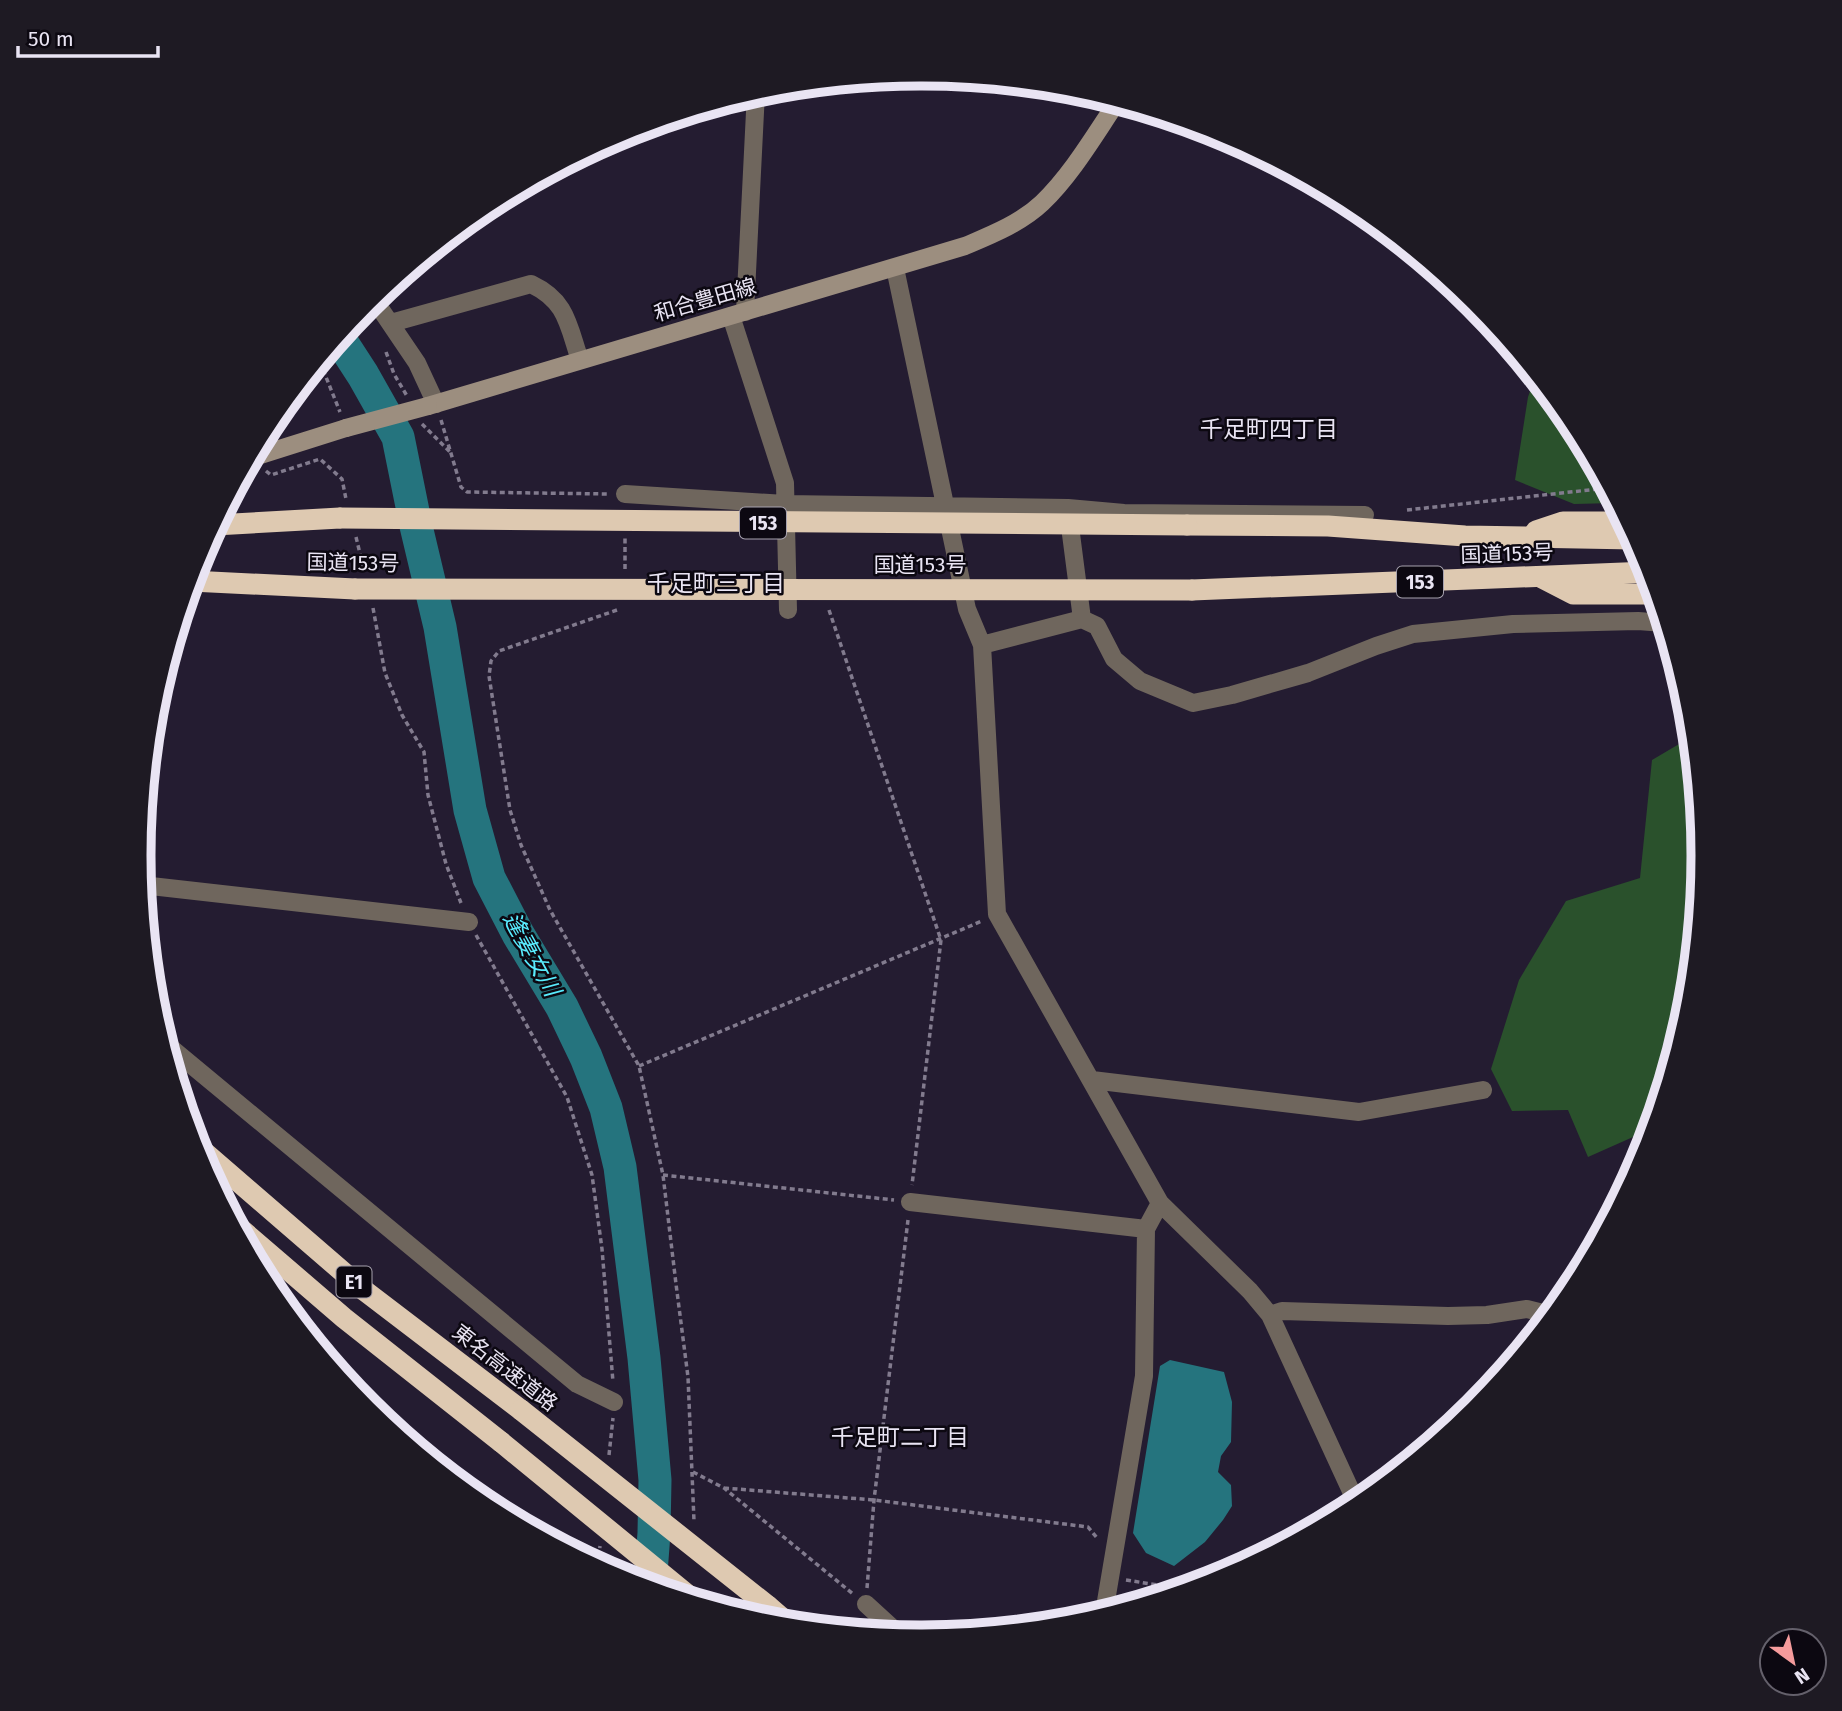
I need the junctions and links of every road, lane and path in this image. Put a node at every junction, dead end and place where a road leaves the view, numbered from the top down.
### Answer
1 (755, 105) edge
2 (1112, 110) edge
3 (895, 268) junction
4 (380, 308) edge
5 (738, 314) junction
6 (391, 323) junction
7 (580, 360) junction
8 (323, 371) edge
9 (432, 405) junction
10 (346, 428) junction
11 (260, 461) edge
12 (258, 465) edge
13 (1597, 489) edge
14 (625, 495) joint
15 (785, 505) junction
16 (945, 505) junction
17 (1068, 508) junction
18 (1405, 511) dead end
19 (1365, 515) dead end
20 (348, 519) junction
21 (1614, 522) edge
22 (227, 524) edge
23 (625, 532) dead end
24 (1521, 537) junction
25 (1622, 539) edge
26 (625, 570) dead end
27 (1636, 573) edge
28 (1542, 578) junction
29 (203, 581) edge
30 (364, 588) junction
31 (1645, 594) edge
32 (624, 607) dead end
33 (788, 610) dead end
34 (829, 610) dead end
35 (1082, 619) junction
36 (1654, 622) edge
37 (982, 645) junction
38 (152, 886) edge
39 (997, 914) junction
40 (469, 922) junction
41 (941, 940) junction
42 (177, 1053) edge
43 (639, 1066) junction
44 (1092, 1080) junction
45 (1483, 1090) dead end
46 (216, 1163) edge
47 (663, 1175) junction
48 (910, 1202) junction
49 (1160, 1203) junction
50 (1146, 1229) junction
51 (256, 1243) edge
52 (1540, 1312) edge
53 (1270, 1315) junction
54 (614, 1402) junction
55 (609, 1456) dead end
56 (724, 1488) junction
57 (1352, 1494) edge
58 (874, 1500) junction
59 (601, 1538) dead end
60 (599, 1554) edge
61 (1112, 1558) junction
62 (1109, 1578) junction
63 (675, 1584) edge
64 (1162, 1586) edge
65 (1106, 1602) edge
66 (866, 1604) junction
67 (773, 1610) edge
68 (888, 1624) edge

1 - 5 street
2 - 3 main road, 和合豊田線
3 - 5 main road, 和合豊田線
3 - 16 street
4 - 6 street
5 - 7 main road, 和合豊田線
5 - 15 street
6 - 7 street
6 - 9 street
7 - 9 main road, 和合豊田線
8 - 10 path
9 - 10 main road, 和合豊田線, bridge
9 - 14 path
10 - 11 main road, 和合豊田線
12 - 20 path
13 - 18 path
14 - 15 street
15 - 16 street
15 - 33 street
16 - 17 street
16 - 37 street
17 - 19 street
17 - 35 street
20 - 22 highway, 国道153号 / 153
20 - 24 highway, 国道153号 / 153, bridge
20 - 30 path
21 - 24 highway
23 - 26 path
24 - 25 highway, 国道153号 / 153
27 - 28 highway, 国道153号 / 153
28 - 30 highway, 国道153号 / 153, bridge
28 - 31 highway
29 - 30 highway, 国道153号 / 153
30 - 40 path
32 - 43 path
34 - 41 path
35 - 36 street
35 - 37 street
37 - 39 street
38 - 40 street
39 - 41 path
39 - 44 street
40 - 54 path
41 - 43 path
41 - 48 path
42 - 54 street
43 - 47 path
44 - 45 street
44 - 49 street
46 - 67 highway, 東名高速道路 / E1, bridge
47 - 48 path
47 - 56 path
48 - 50 street
48 - 58 path
49 - 50 street
49 - 53 street
50 - 61 street
51 - 63 highway, E1, bridge
52 - 53 street
53 - 57 street
54 - 55 path
56 - 58 path
56 - 66 path
58 - 61 path
58 - 66 path
59 - 60 path
61 - 62 street
62 - 64 path
62 - 65 street
66 - 68 street

